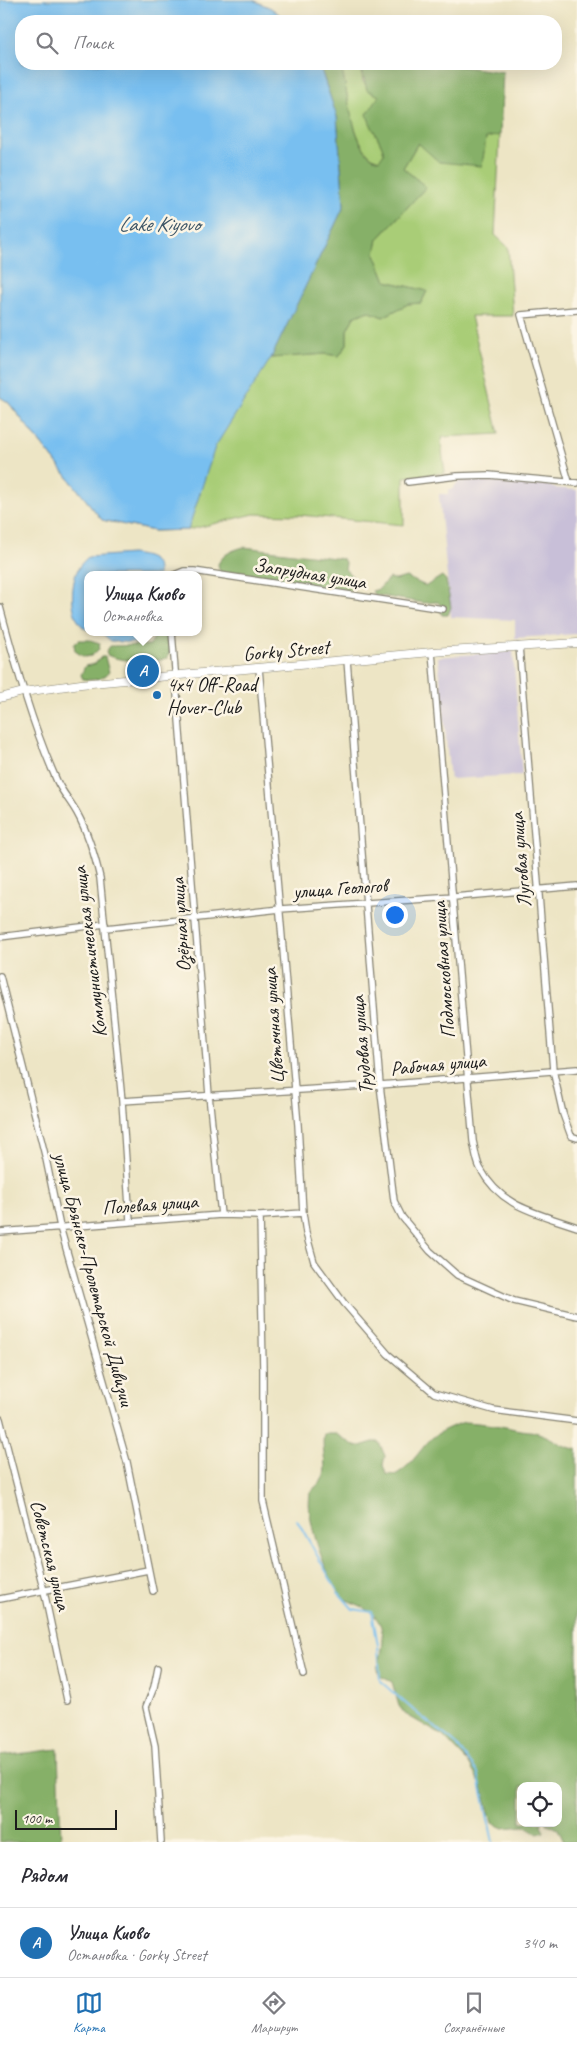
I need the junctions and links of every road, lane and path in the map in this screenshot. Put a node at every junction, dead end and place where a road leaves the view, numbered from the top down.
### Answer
1 (577, 310) edge
2 (408, 482) dead end
3 (568, 482) junction
4 (577, 483) edge
5 (202, 573) edge
6 (0, 608) edge
7 (442, 609) dead end
8 (172, 636) edge
9 (577, 643) edge
10 (519, 646) junction
11 (432, 652) junction
12 (347, 660) junction
13 (259, 668) junction
14 (177, 676) junction
15 (23, 692) junction
16 (0, 698) edge
17 (577, 886) edge
18 (539, 890) junction
19 (454, 897) junction
20 (366, 903) junction
21 (280, 909) junction
22 (195, 918) junction
23 (106, 926) junction
24 (0, 937) edge
25 (0, 976) edge
26 (577, 1069) edge
27 (553, 1070) junction
28 (468, 1078) junction
29 (380, 1085) junction
30 (294, 1090) junction
31 (209, 1096) junction
32 (122, 1101) junction
33 (577, 1138) edge
34 (303, 1212) junction
35 (221, 1215) junction
36 (260, 1216) junction
37 (130, 1221) junction
38 (60, 1227) junction
39 (577, 1227) edge
40 (0, 1232) edge
41 (577, 1316) edge
42 (0, 1419) edge
43 (577, 1421) edge
44 (148, 1570) junction
45 (44, 1591) junction
46 (153, 1591) dead end
47 (0, 1599) edge
48 (158, 1667) dead end
49 (304, 1674) dead end
50 (67, 1700) dead end
51 (161, 1842) edge

1 - 3 street
2 - 3 street
3 - 4 street
5 - 7 street, Запрудная улица
6 - 15 street, Коммунистическая улица
8 - 14 street, Озёрная улица
9 - 10 street, Gorky Street
10 - 11 street, Gorky Street
10 - 18 street, Луговая улица
11 - 12 street, Gorky Street
11 - 19 street, Подмосковная улица
12 - 13 street, Gorky Street
12 - 20 street, Трудовая улица
13 - 14 street, Gorky Street
13 - 21 street, Цветочная улица
14 - 15 street, Gorky Street
14 - 22 street, Озёрная улица
15 - 16 street, Gorky Street
15 - 23 street, Коммунистическая улица
17 - 18 street, улица Геологов
18 - 19 street, улица Геологов
18 - 27 street, Луговая улица
19 - 20 street, улица Геологов
19 - 28 street, Подмосковная улица
20 - 21 street, улица Геологов
20 - 29 street, Трудовая улица
21 - 22 street, улица Геологов
21 - 30 street, Цветочная улица
22 - 23 street, улица Геологов
22 - 31 street, Озёрная улица
23 - 24 street, улица Геологов
23 - 32 street, Коммунистическая улица
25 - 38 street, улица Брянско-Пролетарской Дивизии
26 - 27 street, Рабочая улица
27 - 28 street, Рабочая улица
27 - 33 street, Луговая улица
28 - 29 street, Рабочая улица
28 - 39 street, Подмосковная улица
29 - 30 street, Рабочая улица
29 - 41 street, Трудовая улица
30 - 31 street, Рабочая улица
30 - 34 street, Цветочная улица
31 - 32 street, Рабочая улица
31 - 35 street, Озёрная улица
32 - 37 street, Коммунистическая улица
34 - 36 street, Полевая улица
34 - 43 street, Цветочная улица
35 - 36 street, Полевая улица
35 - 37 street, Полевая улица
36 - 49 street
37 - 38 street, Полевая улица
38 - 40 street, Полевая улица
38 - 44 street, улица Брянско-Пролетарской Дивизии
42 - 45 street, Советская улица
44 - 45 street
44 - 46 street, улица Брянско-Пролетарской Дивизии
45 - 47 street
45 - 50 street, Советская улица
48 - 51 street

